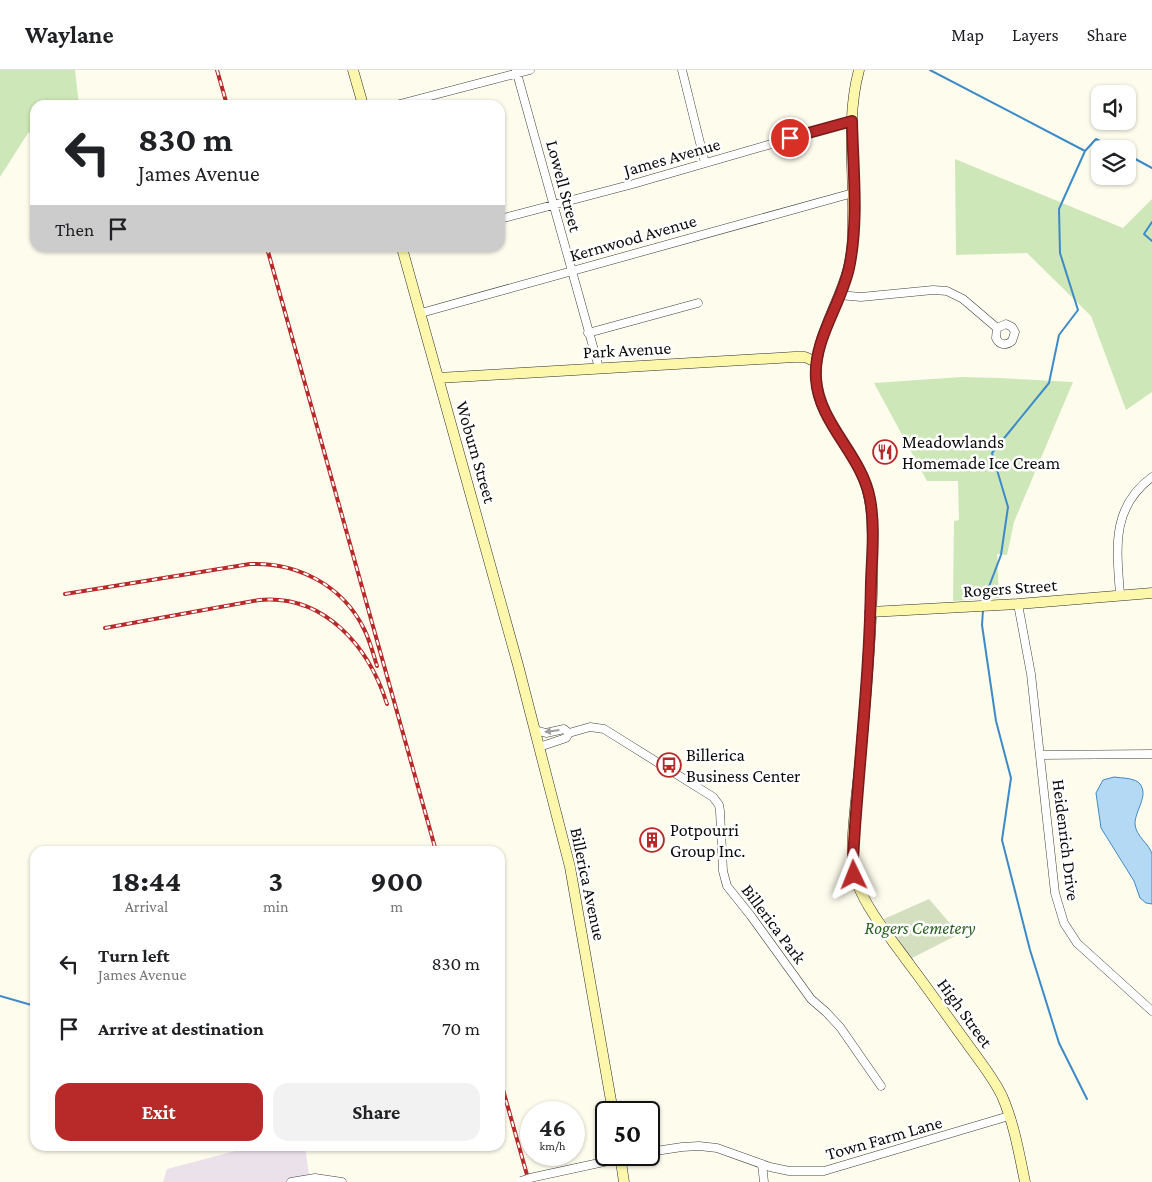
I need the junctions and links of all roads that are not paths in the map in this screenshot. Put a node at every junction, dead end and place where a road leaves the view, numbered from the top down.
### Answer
1 (353, 70) edge
2 (530, 70) edge
3 (682, 70) edge
4 (859, 70) edge
5 (517, 72) edge
6 (362, 100) edge
7 (414, 100) edge
8 (852, 121) junction
9 (705, 163) junction
10 (854, 193) junction
11 (554, 204) junction
12 (505, 218) edge
13 (403, 252) edge
14 (572, 271) junction
15 (839, 295) junction
16 (698, 303) dead end
17 (421, 312) junction
18 (997, 328) dead end
19 (588, 333) junction
20 (816, 362) junction
21 (599, 368) junction
22 (438, 378) junction
23 (1152, 477) edge
24 (1152, 593) edge
25 (1120, 596) junction
26 (1018, 604) junction
27 (870, 612) junction
28 (518, 665) joint
29 (535, 730) junction
30 (569, 733) junction
31 (539, 747) junction
32 (1152, 754) edge
33 (1040, 755) junction
34 (1152, 1011) edge
35 (881, 1086) dead end
36 (611, 1101) edge
37 (1009, 1116) junction
38 (660, 1150) edge
39 (595, 1163) edge
40 (762, 1164) junction
41 (621, 1166) edge
42 (519, 1181) edge
43 (291, 1182) edge
44 (342, 1182) edge
45 (624, 1182) edge
46 (764, 1182) edge
47 (1024, 1182) edge

1 - 6 main road
2 - 5 street
3 - 9 street
4 - 8 main road
5 - 7 street
5 - 11 street, Lowell Street
8 - 9 street, James Avenue
8 - 10 main road
9 - 11 street, James Avenue
10 - 14 street, Kernwood Avenue
10 - 15 main road
11 - 12 street, James Avenue
11 - 14 street, Lowell Street
13 - 17 main road, Woburn Street
14 - 17 street, Kernwood Avenue
14 - 19 street, Lowell Street
15 - 18 street
15 - 20 main road
16 - 19 street
17 - 22 main road, Woburn Street
19 - 21 street, Lowell Street
20 - 21 main road, Park Avenue
20 - 27 main road
21 - 22 main road, Park Avenue
22 - 28 main road, Woburn Street
23 - 25 street
24 - 25 main road, Rogers Street
25 - 26 main road, Rogers Street
26 - 27 main road, Rogers Street
26 - 33 street, Heidenrich Drive
27 - 37 main road, High Street
28 - 29 main road, Billerica Avenue
30 -> 29 street, Billerica Park
29 - 31 main road, Billerica Avenue
30 - 31 street, Billerica Park
30 - 35 street, Billerica Park
31 - 36 main road, Billerica Avenue
32 - 33 street, Heidenrich Drive
33 - 34 street, Heidenrich Drive
37 - 40 street, Town Farm Lane
37 - 47 main road, High Street
38 - 40 street, Town Farm Lane
39 - 42 street, bridge
40 - 46 street
41 - 45 main road
43 - 44 street

